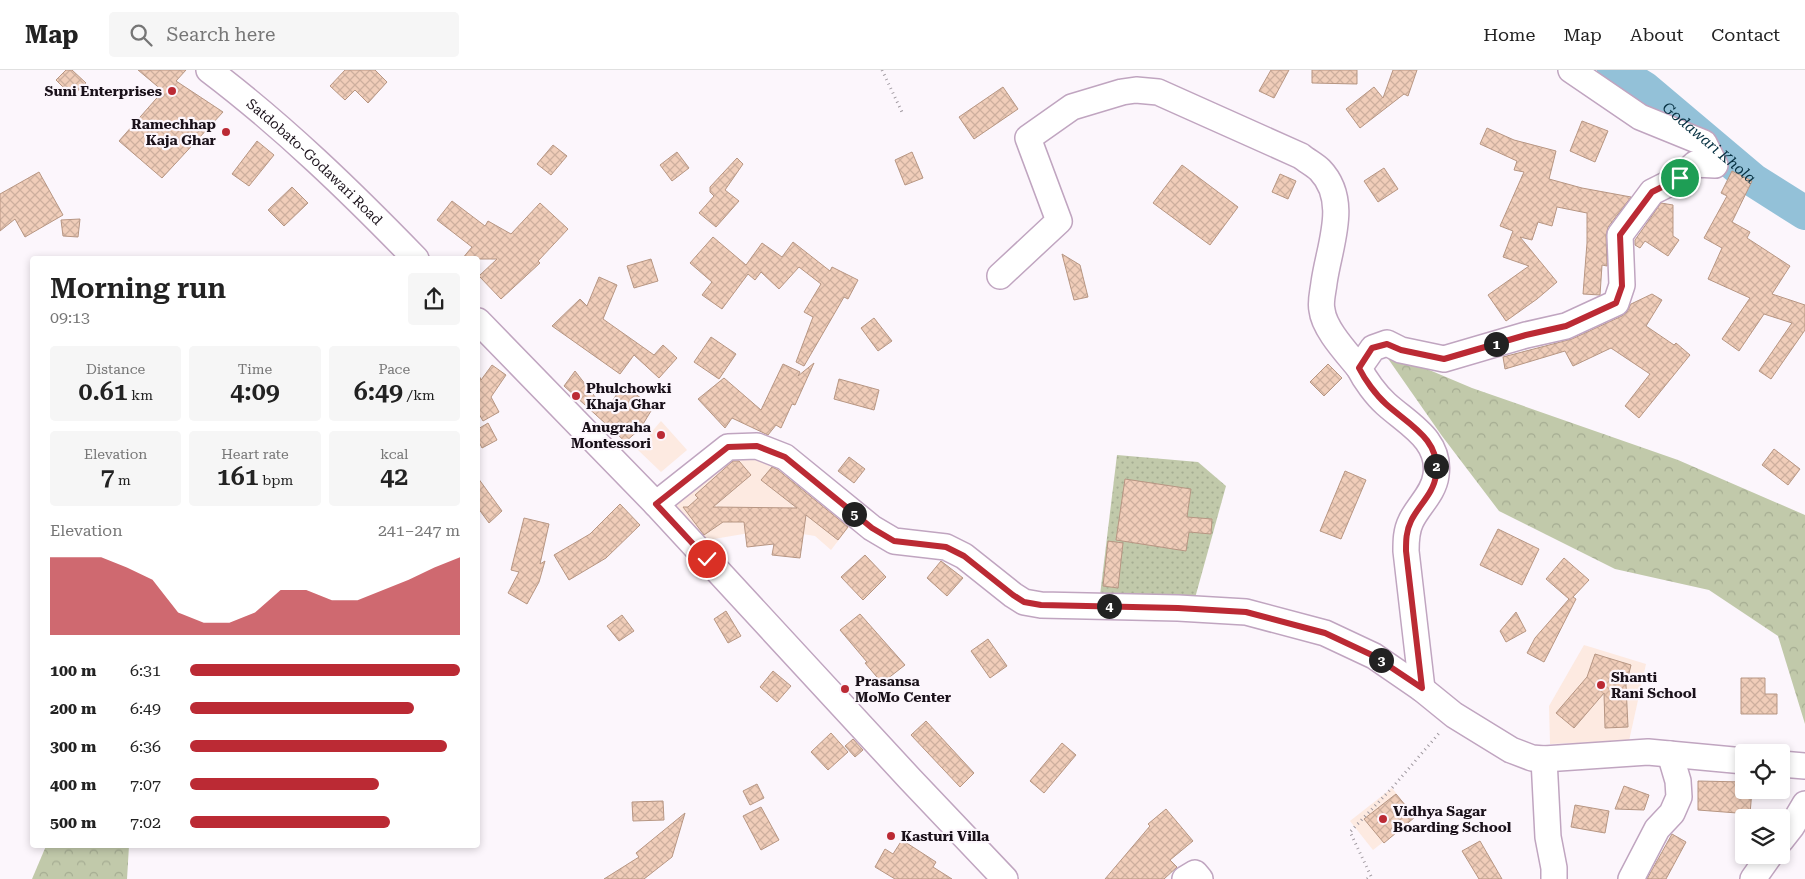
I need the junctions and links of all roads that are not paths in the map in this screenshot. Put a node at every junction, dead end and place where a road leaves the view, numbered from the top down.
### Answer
1 (209, 70) edge
2 (1571, 70) edge
3 (413, 256) edge
4 (1000, 276) dead end
5 (480, 324) edge
6 (1359, 368) junction
7 (656, 504) junction
8 (1422, 688) junction
9 (1670, 754) junction
10 (1544, 759) junction
11 (1735, 760) edge
12 (1790, 765) edge
13 (1805, 766) edge
14 (1805, 804) edge
15 (1790, 829) edge
16 (1764, 864) edge
17 (1005, 879) edge
18 (1185, 879) edge
19 (1200, 879) edge
20 (1554, 879) edge
21 (1632, 879) edge
22 (1753, 879) edge

1 - 3 street, Satdobato-Godawari Road
2 - 6 street
4 - 6 street
5 - 7 street
6 - 8 street
7 - 8 street
7 - 17 street
8 - 10 street
9 - 10 street
9 - 11 street
9 - 21 street
10 - 20 street
12 - 13 street
14 - 15 street
16 - 22 street
18 - 19 street

